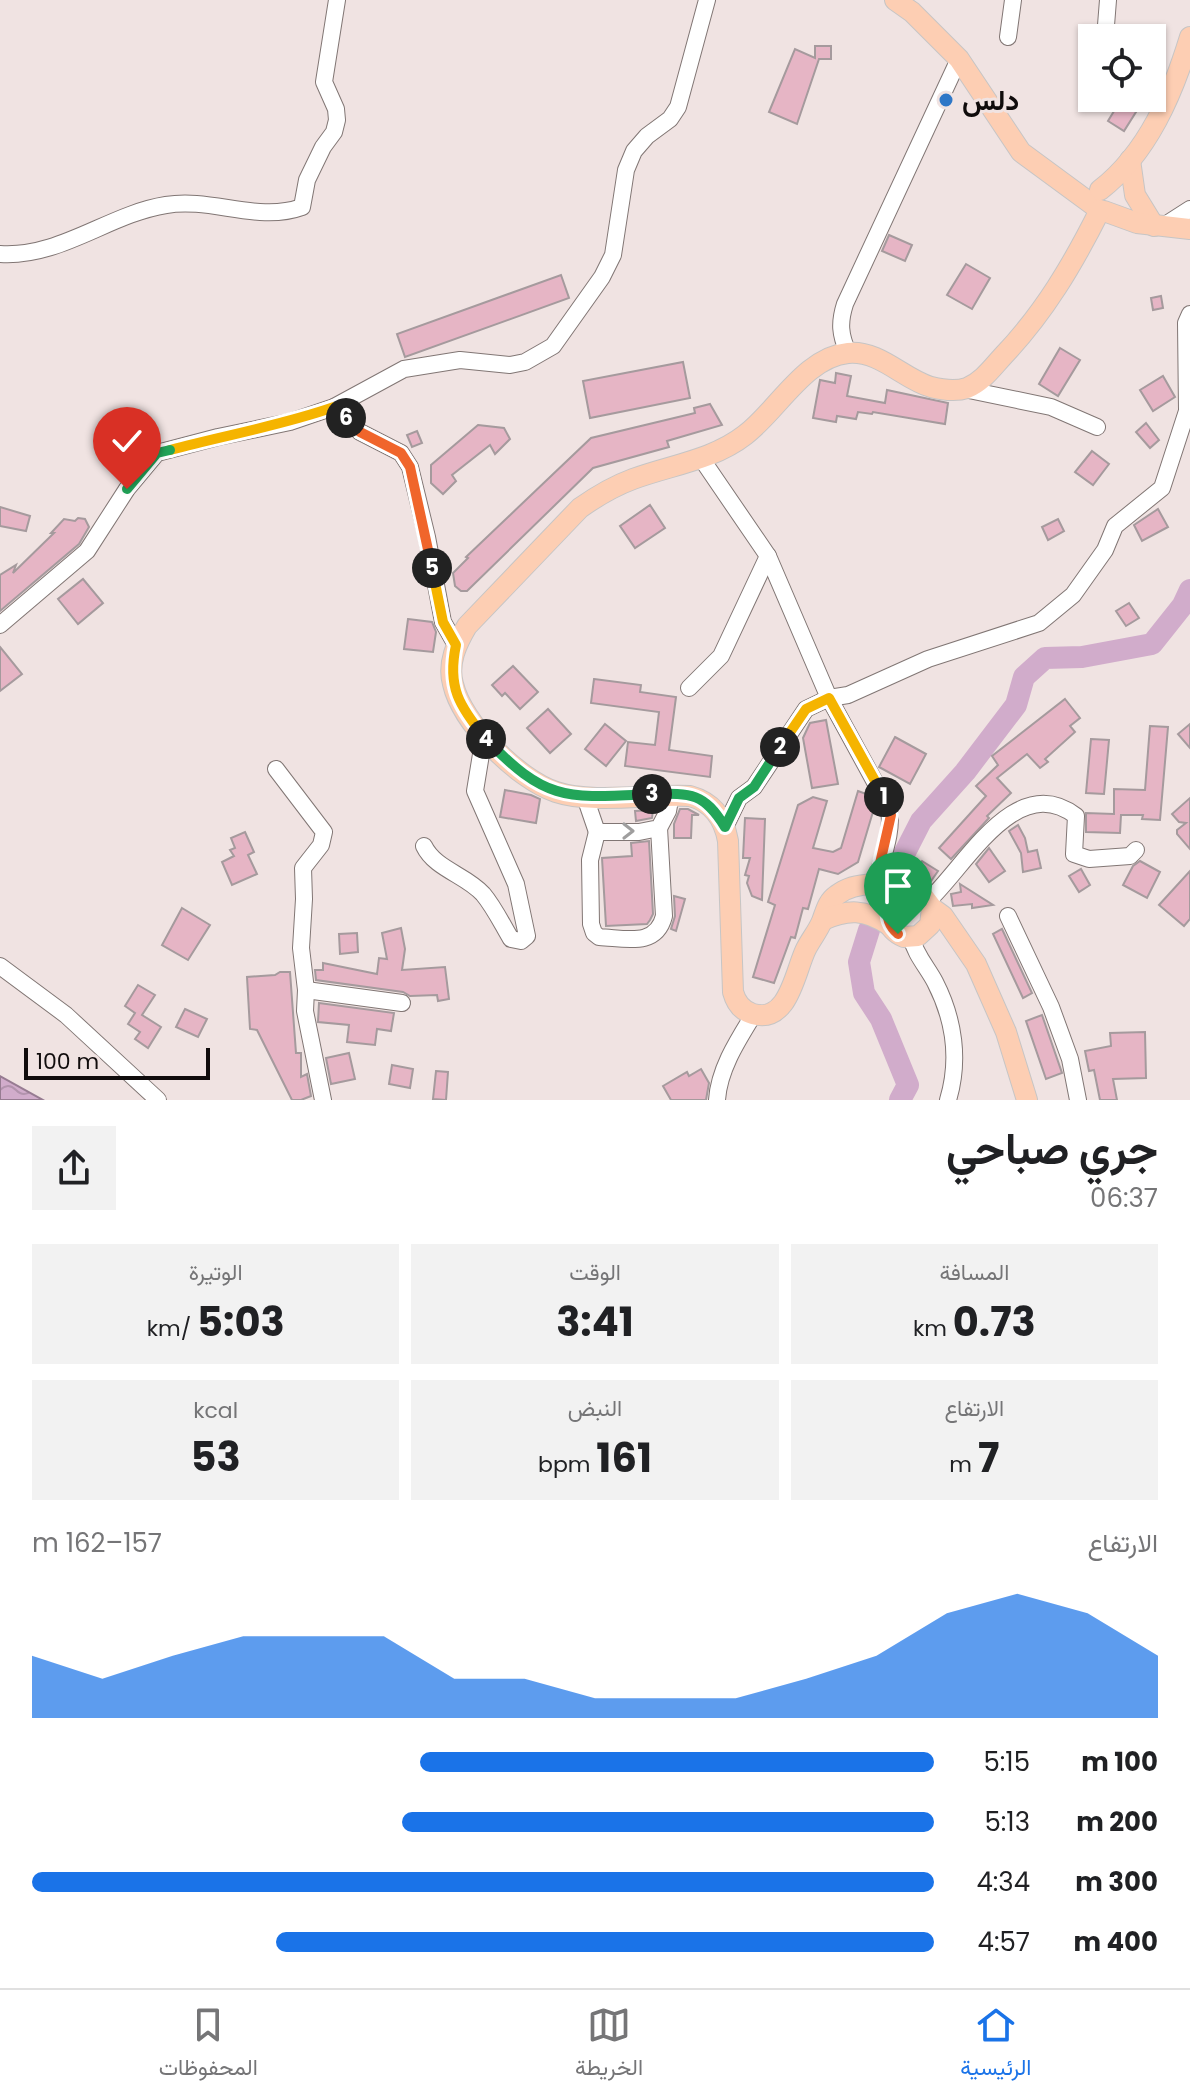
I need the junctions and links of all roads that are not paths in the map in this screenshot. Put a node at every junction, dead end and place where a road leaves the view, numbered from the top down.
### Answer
1 (337, 0) edge
2 (707, 0) edge
3 (1013, 0) edge
4 (1108, 0) edge
5 (907, 4) edge
6 (1106, 24) edge
7 (1008, 37) dead end
8 (1190, 37) edge
9 (959, 59) junction
10 (1128, 164) junction
11 (1103, 201) junction
12 (1190, 209) edge
13 (1154, 226) junction
14 (1190, 229) edge
15 (0, 254) edge
16 (1190, 314) edge
17 (848, 353) junction
18 (964, 389) junction
19 (334, 407) junction
20 (1097, 427) dead end
21 (701, 458) junction
22 (768, 556) junction
23 (0, 625) edge
24 (456, 645) junction
25 (689, 688) dead end
26 (829, 698) junction
27 (484, 736) junction
28 (276, 769) dead end
29 (671, 795) junction
30 (585, 797) junction
31 (725, 827) junction
32 (659, 828) junction
33 (597, 832) junction
34 (424, 846) dead end
35 (1136, 850) dead end
36 (875, 885) junction
37 (909, 891) junction
38 (930, 904) junction
39 (1008, 916) dead end
40 (823, 920) junction
41 (889, 925) junction
42 (955, 934) junction
43 (918, 935) junction
44 (0, 966) edge
45 (306, 990) junction
46 (402, 1003) dead end
47 (754, 1014) junction
48 (158, 1100) edge
49 (323, 1100) edge
50 (717, 1100) edge
51 (948, 1100) edge
52 (1027, 1100) edge
53 (1078, 1100) edge

1 - 15 street
2 - 19 street
3 - 7 street
4 - 6 street
5 - 9 main road
8 - 10 main road
9 - 11 main road
9 - 17 street
10 - 11 main road
10 - 13 main road
11 - 13 main road
11 - 18 main road
12 - 13 street
13 - 14 main road
16 - 26 street
17 - 18 main road
17 - 21 main road
18 - 20 street
19 - 23 street
19 - 24 street
21 - 22 street
21 - 24 main road
22 - 25 street
22 - 26 street
24 - 27 main road
26 - 31 street
26 - 36 street
27 - 30 main road
27 - 34 street
28 - 45 street
29 - 30 main road
29 - 31 main road
29 - 32 street
30 - 33 street
31 - 47 main road
33 -> 32 street
32 - 33 street
35 - 38 street
36 - 37 main road
36 - 40 main road
37 - 38 main road
37 - 41 main road
38 - 42 main road
38 - 43 main road
39 - 53 street
40 - 41 main road
40 - 47 main road
41 - 43 main road
42 - 43 main road
42 - 52 main road
43 - 51 street
44 - 48 street
45 - 46 street
45 - 49 street
47 - 50 street

